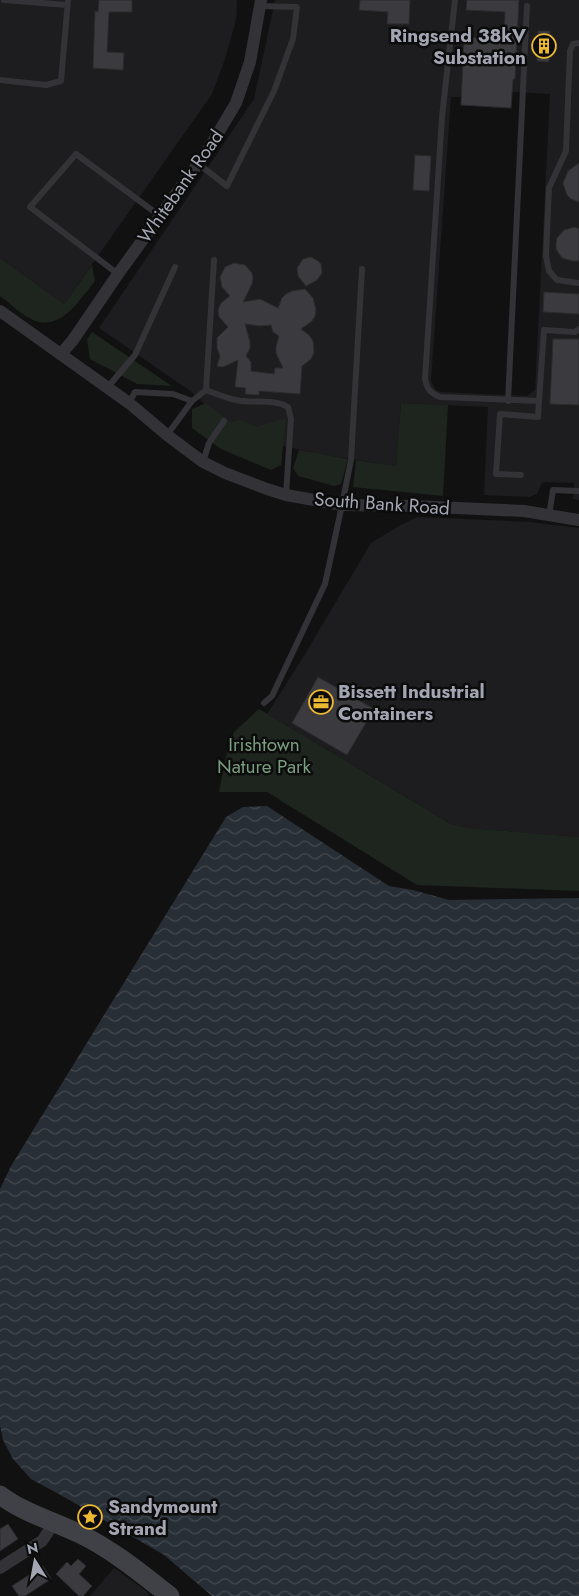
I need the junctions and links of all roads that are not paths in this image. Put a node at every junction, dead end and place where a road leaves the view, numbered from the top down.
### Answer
1 (4, 0) edge
2 (455, 0) edge
3 (68, 2) edge
4 (261, 3) edge
5 (527, 6) dead end
6 (579, 44) edge
7 (0, 80) edge
8 (197, 163) junction
9 (160, 216) junction
10 (214, 260) dead end
11 (175, 267) dead end
12 (362, 269) dead end
13 (118, 274) junction
14 (579, 283) edge
15 (0, 311) edge
16 (579, 329) edge
17 (61, 354) junction
18 (107, 388) junction
19 (206, 390) junction
20 (508, 400) junction
21 (192, 401) junction
22 (539, 401) junction
23 (129, 403) junction
24 (224, 421) dead end
25 (167, 435) junction
26 (203, 462) junction
27 (521, 475) dead end
28 (579, 491) edge
29 (286, 495) junction
30 (342, 505) junction
31 (549, 516) junction
32 (579, 520) edge
33 (264, 702) dead end
34 (0, 1495) edge
35 (54, 1523) junction
36 (0, 1568) edge
37 (170, 1596) edge

1 - 3 lane
2 - 20 lane
3 - 7 lane
4 - 8 street, Whitebank Road
4 - 8 lane
5 - 20 lane
6 - 14 lane
8 - 9 street, Whitebank Road
9 - 13 street, Whitebank Road
9 - 13 lane
10 - 19 lane
11 - 18 lane
12 - 30 lane
13 - 17 street, Whitebank Road
15 - 17 street, South Bank Road
16 - 22 lane
17 - 18 street, South Bank Road
18 - 23 street, South Bank Road
19 - 21 lane
19 - 29 lane
20 - 22 lane
21 - 23 lane
21 - 25 lane
22 - 27 lane
23 - 25 street, South Bank Road
24 - 26 lane
25 - 26 street, South Bank Road
26 - 29 street, South Bank Road
28 - 31 lane
29 - 30 street, South Bank Road
30 - 31 street, South Bank Road
30 - 33 lane
31 - 32 street, South Bank Road
34 - 35 main road
35 - 36 street
35 - 37 main road

